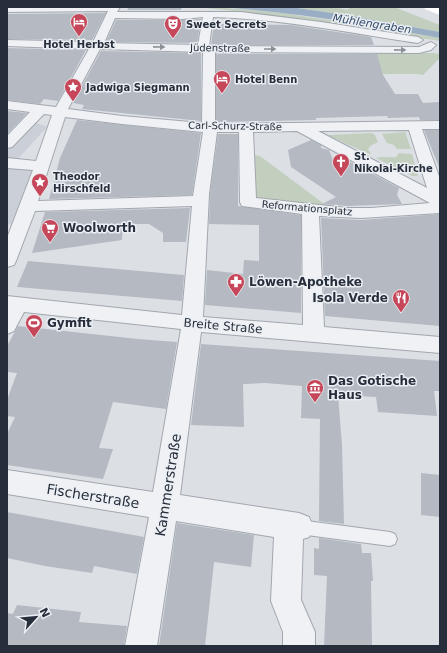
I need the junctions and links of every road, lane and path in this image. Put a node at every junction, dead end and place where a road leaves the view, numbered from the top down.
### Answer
1 (7, 9) edge
2 (114, 10) edge
3 (208, 14) junction
4 (7, 44) edge
5 (97, 45) junction
6 (435, 46) edge
7 (206, 48) junction
8 (7, 105) edge
9 (40, 110) junction
10 (60, 112) junction
11 (414, 125) junction
12 (440, 125) edge
13 (299, 126) junction
14 (209, 128) junction
15 (246, 128) junction
16 (7, 144) edge
17 (7, 163) edge
18 (42, 166) junction
19 (200, 201) junction
20 (440, 204) edge
21 (28, 206) junction
22 (310, 210) junction
23 (7, 261) edge
24 (12, 304) edge
25 (192, 323) junction
26 (7, 326) edge
27 (314, 334) junction
28 (440, 345) edge
29 (7, 482) edge
30 (165, 507) junction
31 (294, 526) junction
32 (390, 539) dead end
33 (141, 646) edge
34 (299, 646) edge

1 - 2 street
2 - 3 street
2 - 5 street
3 - 6 street
3 - 7 street, Kammerstraße
4 - 5 street, Jüdenstraße
5 -> 7 street, Jüdenstraße
5 - 10 street
7 -> 6 street, Jüdenstraße
7 - 14 street, Kammerstraße
8 - 9 street, Carl-Schurz-Straße
9 - 10 street, Carl-Schurz-Straße
9 - 16 street
10 - 14 street, Carl-Schurz-Straße
10 - 18 street
11 - 12 street, Carl-Schurz-Straße
11 - 13 street, Carl-Schurz-Straße
11 - 20 street
13 - 15 street, Carl-Schurz-Straße
13 - 20 street
14 - 15 street, Carl-Schurz-Straße
14 - 19 street, Kammerstraße
15 - 22 street, Reformationsplatz
17 - 18 street
18 - 21 street
19 - 21 street
19 - 25 street, Kammerstraße
20 - 22 street, Reformationsplatz
21 - 23 street
22 - 27 street
24 - 25 street, Breite Straße
24 - 26 street
25 - 27 street, Breite Straße
25 - 30 street, Kammerstraße
27 - 28 street, Breite Straße
29 - 30 street, Fischerstraße
30 - 31 street, Fischerstraße
30 - 33 street, Kammerstraße
31 - 32 lane
31 - 34 street

